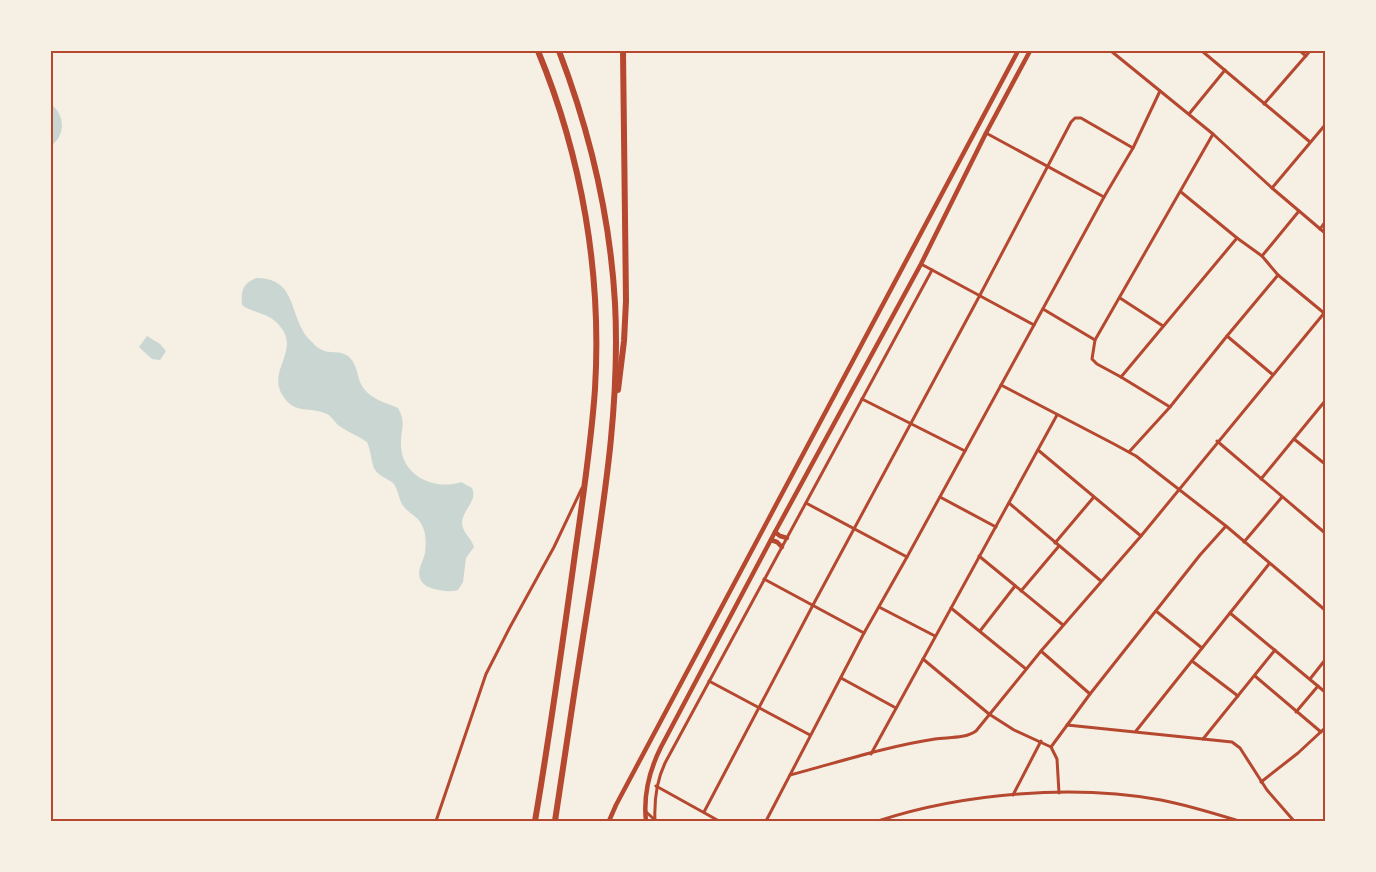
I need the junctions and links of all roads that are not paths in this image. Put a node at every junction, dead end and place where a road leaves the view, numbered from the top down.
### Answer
1 (538, 51) edge
2 (559, 51) edge
3 (623, 51) edge
4 (1018, 51) edge
5 (1030, 51) edge
6 (1111, 51) edge
7 (1203, 51) edge
8 (1300, 51) edge
9 (1310, 51) edge
10 (1306, 56) junction
11 (1225, 70) junction
12 (1160, 91) junction
13 (1264, 104) junction
14 (1189, 114) junction
15 (1325, 125) edge
16 (986, 133) junction
17 (1213, 134) junction
18 (1310, 142) junction
19 (1134, 148) junction
20 (1047, 165) junction
21 (1272, 188) junction
22 (1181, 192) junction
23 (1104, 197) junction
24 (1299, 211) junction
25 (1325, 222) edge
26 (1320, 229) junction
27 (1325, 233) edge
28 (1237, 238) junction
29 (1262, 256) junction
30 (921, 264) junction
31 (932, 270) junction
32 (1278, 275) junction
33 (980, 295) junction
34 (1120, 298) junction
35 (1043, 309) junction
36 (1324, 312) edge
37 (1034, 324) junction
38 (1164, 326) junction
39 (1226, 336) junction
40 (1095, 340) junction
41 (1272, 374) junction
42 (1121, 377) junction
43 (1001, 385) junction
44 (862, 399) junction
45 (1325, 401) edge
46 (1170, 407) junction
47 (1058, 414) junction
48 (614, 420) junction
49 (910, 424) junction
50 (1294, 438) junction
51 (1217, 441) junction
52 (1038, 450) junction
53 (965, 451) junction
54 (1129, 452) junction
55 (1325, 464) edge
56 (1261, 479) junction
57 (584, 484) junction
58 (1179, 488) junction
59 (940, 497) junction
60 (1282, 497) junction
61 (1093, 498) junction
62 (806, 503) junction
63 (1009, 503) junction
64 (1226, 526) junction
65 (996, 527) junction
66 (854, 529) junction
67 (775, 532) junction
68 (1325, 533) edge
69 (1140, 536) junction
70 (787, 538) junction
71 (771, 540) junction
72 (1244, 542) junction
73 (1057, 544) junction
74 (782, 547) junction
75 (979, 556) junction
76 (908, 557) junction
77 (1269, 564) junction
78 (764, 579) junction
79 (1101, 581) junction
80 (1016, 586) junction
81 (1021, 591) junction
82 (812, 605) junction
83 (879, 607) junction
84 (952, 608) junction
85 (1325, 610) edge
86 (1156, 611) junction
87 (1230, 613) junction
88 (1062, 625) junction
89 (980, 631) junction
90 (864, 633) junction
91 (935, 636) junction
92 (1202, 648) junction
93 (1275, 650) junction
94 (1041, 651) junction
95 (923, 659) junction
96 (1325, 660) edge
97 (1192, 661) junction
98 (1026, 669) junction
99 (1255, 676) junction
100 (841, 678) junction
101 (1310, 679) junction
102 (709, 682) junction
103 (1318, 686) junction
104 (1325, 692) edge
105 (1090, 694) junction
106 (1238, 696) junction
107 (759, 708) junction
108 (896, 708) junction
109 (1296, 712) junction
110 (989, 714) junction
111 (1066, 725) junction
112 (1325, 728) edge
113 (1136, 731) junction
114 (1321, 732) junction
115 (810, 735) junction
116 (1203, 738) junction
117 (1041, 741) junction
118 (1051, 746) junction
119 (871, 754) junction
120 (789, 776) junction
121 (1261, 782) junction
122 (656, 786) junction
123 (1059, 793) junction
124 (1012, 796) junction
125 (645, 810) junction
126 (704, 812) junction
127 (436, 821) edge
128 (535, 821) edge
129 (554, 821) edge
130 (609, 821) edge
131 (646, 821) edge
132 (655, 821) edge
133 (719, 821) edge
134 (766, 821) edge
135 (878, 821) edge
136 (1238, 821) edge
137 (1294, 821) edge

1 - 57 highway
2 - 48 highway
3 - 48 highway
4 - 130 main road
5 - 16 main road
6 - 12 street
7 - 11 street
8 - 10 street
9 - 10 street
10 - 13 street
11 - 13 street
11 - 14 street
12 - 14 street
12 - 19 street
13 - 18 street
14 - 17 street
15 - 18 street
16 - 20 street
16 - 30 main road
17 - 21 street
17 - 22 street
18 - 21 street
19 - 20 street
19 - 23 street
20 - 23 street
20 - 33 street
21 - 24 street
22 - 28 street
22 - 34 street
23 - 35 street
24 - 26 street
24 - 29 street
25 - 26 street
26 - 27 street
28 - 29 street
28 - 38 street
29 - 32 street
30 - 31 street
30 - 67 main road
31 - 33 street
31 - 44 street
32 - 36 street
32 - 39 street
33 - 37 street
33 - 49 street
34 - 38 street
34 - 40 street
35 - 37 street
35 - 40 street
36 - 41 street
37 - 43 street
38 - 42 street
39 - 41 street
39 - 46 street
40 - 42 street
41 - 51 street
42 - 46 street
43 - 47 street
43 - 53 street
44 - 49 street
44 - 62 street
45 - 50 street
46 - 54 street
47 - 52 street
47 - 54 street
48 - 129 highway
49 - 53 street
49 - 66 street
50 - 55 street
50 - 56 street
51 - 56 street
51 - 58 street
52 - 61 street
52 - 63 street
53 - 59 street
54 - 58 street
56 - 60 street
57 - 127 street
57 - 128 highway
58 - 64 street
58 - 69 street
59 - 65 street
59 - 76 street
60 - 68 street
60 - 72 street
61 - 69 street
61 - 73 street
62 - 66 street
62 - 70 street
63 - 65 street
63 - 73 street
64 - 72 street
64 - 86 street
65 - 75 street
66 - 76 street
66 - 82 street
67 - 70 main road
67 - 71 main road
69 - 79 street
70 - 74 street
71 - 74 main road
71 - 125 main road
72 - 77 street
73 - 79 street
73 - 81 street
74 - 78 street
75 - 80 street
75 - 84 street
76 - 83 street
77 - 85 street
77 - 87 street
78 - 82 street
78 - 102 street
79 - 88 street
80 - 81 street
80 - 89 street
81 - 88 street
82 - 90 street
82 - 107 street
83 - 90 street
83 - 91 street
84 - 89 street
84 - 91 street
86 - 92 street
86 - 105 street
87 - 92 street
87 - 93 street
88 - 94 street
89 - 98 street
90 - 100 street
91 - 95 street
92 - 97 street
93 - 99 street
93 - 101 street
94 - 98 street
94 - 105 street
95 - 108 street
95 - 110 street
96 - 101 street
97 - 106 street
97 - 113 street
98 - 110 street
99 - 106 street
99 - 109 street
100 - 108 street
100 - 115 street
101 - 103 street
102 - 107 street
102 - 122 street
103 - 104 street
103 - 109 street
105 - 111 street
106 - 116 street
107 - 115 street
107 - 126 street
108 - 119 street
109 - 114 street
110 - 117 street
110 - 119 street
111 - 113 street
111 - 118 street
112 - 114 street
113 - 116 street
114 - 121 street
115 - 120 street
116 - 121 street
117 - 118 street
117 - 124 street
118 - 123 street
119 - 120 street
120 - 134 street
121 - 137 street
122 - 126 street
122 - 132 street
123 - 124 street
123 - 136 street
124 - 135 street
125 - 131 main road
125 - 132 street
126 - 133 street

